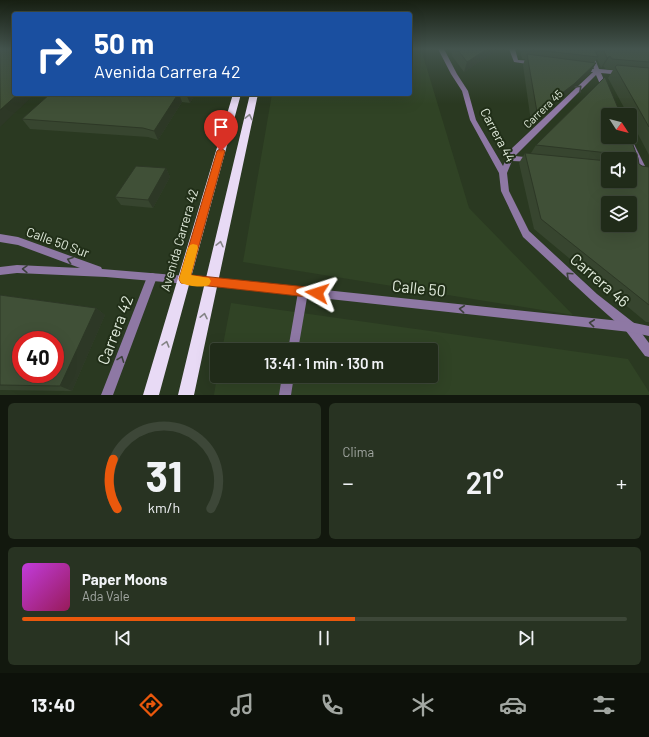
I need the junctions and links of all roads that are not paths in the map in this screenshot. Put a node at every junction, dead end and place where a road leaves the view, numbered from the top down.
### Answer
1 (451, 67) edge
2 (596, 67) edge
3 (574, 68) edge
4 (597, 71) junction
5 (626, 74) edge
6 (236, 96) edge
7 (254, 96) edge
8 (608, 96) edge
9 (630, 144) edge
10 (510, 158) junction
11 (540, 162) edge
12 (643, 172) edge
13 (503, 173) junction
14 (526, 234) joint
15 (0, 238) edge
16 (0, 271) edge
17 (106, 273) junction
18 (152, 277) junction
19 (184, 279) junction
20 (211, 282) junction
21 (303, 292) junction
22 (630, 328) junction
23 (649, 331) edge
24 (294, 343) edge
25 (649, 352) edge
26 (287, 383) edge
27 (107, 395) edge
28 (151, 395) edge
29 (186, 395) edge
30 (285, 395) edge

1 - 13 street, Carrera 44
2 - 4 street
3 - 4 street
4 - 5 street
4 - 8 street
10 -> 4 street, Carrera 45
6 - 19 highway, Avenida Carrera 42
20 -> 7 highway
9 - 12 street
10 - 11 street
10 - 13 street, Carrera 45
13 - 14 street, Carrera 44
22 -> 14 street, Carrera 46
17 -> 15 street, Calle 50 Sur
17 -> 16 street, Calle 50 Sur
17 - 18 street, Calle 50 Sur
18 - 19 street, Calle 50 Sur
27 -> 18 street, Carrera 42
19 - 20 street, Calle 50
28 -> 19 highway, Avenida Carrera 42
20 - 21 street, Calle 50
29 -> 20 highway
22 -> 21 street, Calle 50
21 - 24 street
22 - 23 street, Calle 50
22 - 25 street, Carrera 46
26 - 30 street

